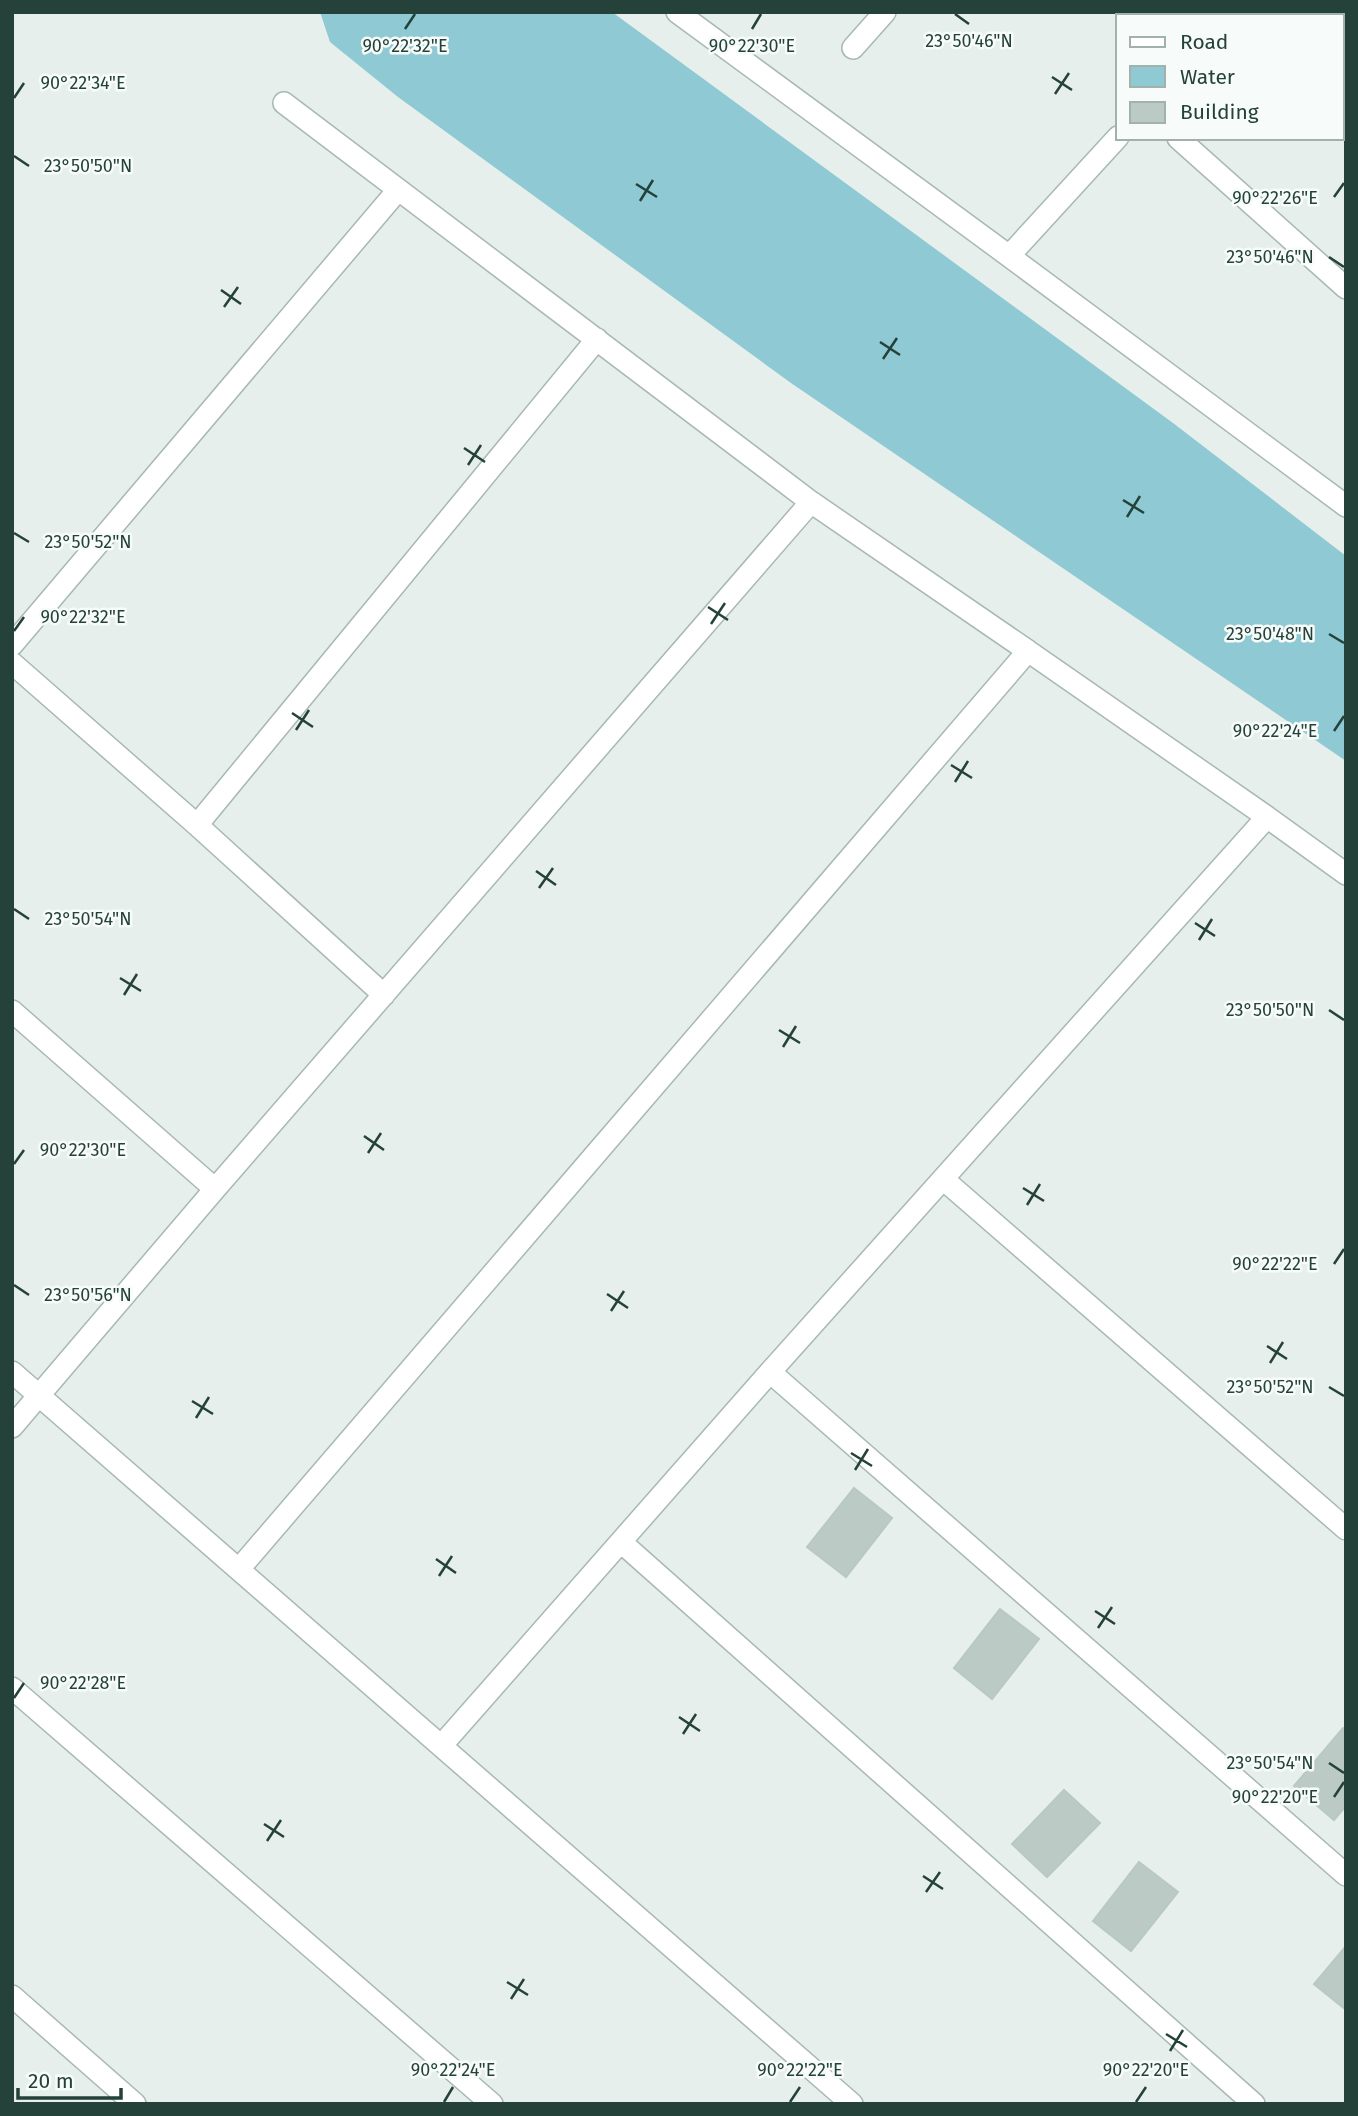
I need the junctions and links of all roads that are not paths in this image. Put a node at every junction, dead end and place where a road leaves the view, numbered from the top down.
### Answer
1 (677, 12) edge
2 (885, 12) edge
3 (853, 48) dead end
4 (284, 103) dead end
5 (1116, 139) edge
6 (1180, 140) edge
7 (398, 190) junction
8 (1009, 256) junction
9 (1346, 288) edge
10 (597, 339) junction
11 (811, 502) junction
12 (1346, 506) edge
13 (12, 645) edge
14 (1028, 651) junction
15 (12, 663) edge
16 (1267, 817) junction
17 (197, 825) junction
18 (1346, 874) edge
19 (384, 995) junction
20 (12, 1011) edge
21 (943, 1179) junction
22 (215, 1189) junction
23 (12, 1372) edge
24 (770, 1372) junction
25 (40, 1396) junction
26 (12, 1427) edge
27 (1346, 1529) edge
28 (621, 1542) junction
29 (239, 1569) junction
30 (12, 1688) edge
31 (441, 1746) junction
32 (1346, 1875) edge
33 (12, 1996) edge
34 (135, 2104) edge
35 (492, 2104) edge
36 (852, 2104) edge
37 (1254, 2104) edge

1 - 8 street
2 - 3 street
4 - 7 street
5 - 8 street
6 - 9 street
7 - 10 street
7 - 13 street
8 - 12 street
10 - 11 street
10 - 17 street
11 - 14 street
11 - 19 street
14 - 16 street
14 - 29 street
15 - 17 street
16 - 18 street
16 - 21 street
17 - 19 street
19 - 22 street
20 - 22 street
21 - 24 street
21 - 27 street
22 - 25 street
23 - 25 street
24 - 28 street
24 - 32 street
25 - 26 street
25 - 29 street
28 - 31 street
28 - 37 street
29 - 31 street
30 - 35 street
31 - 36 street
33 - 34 street

